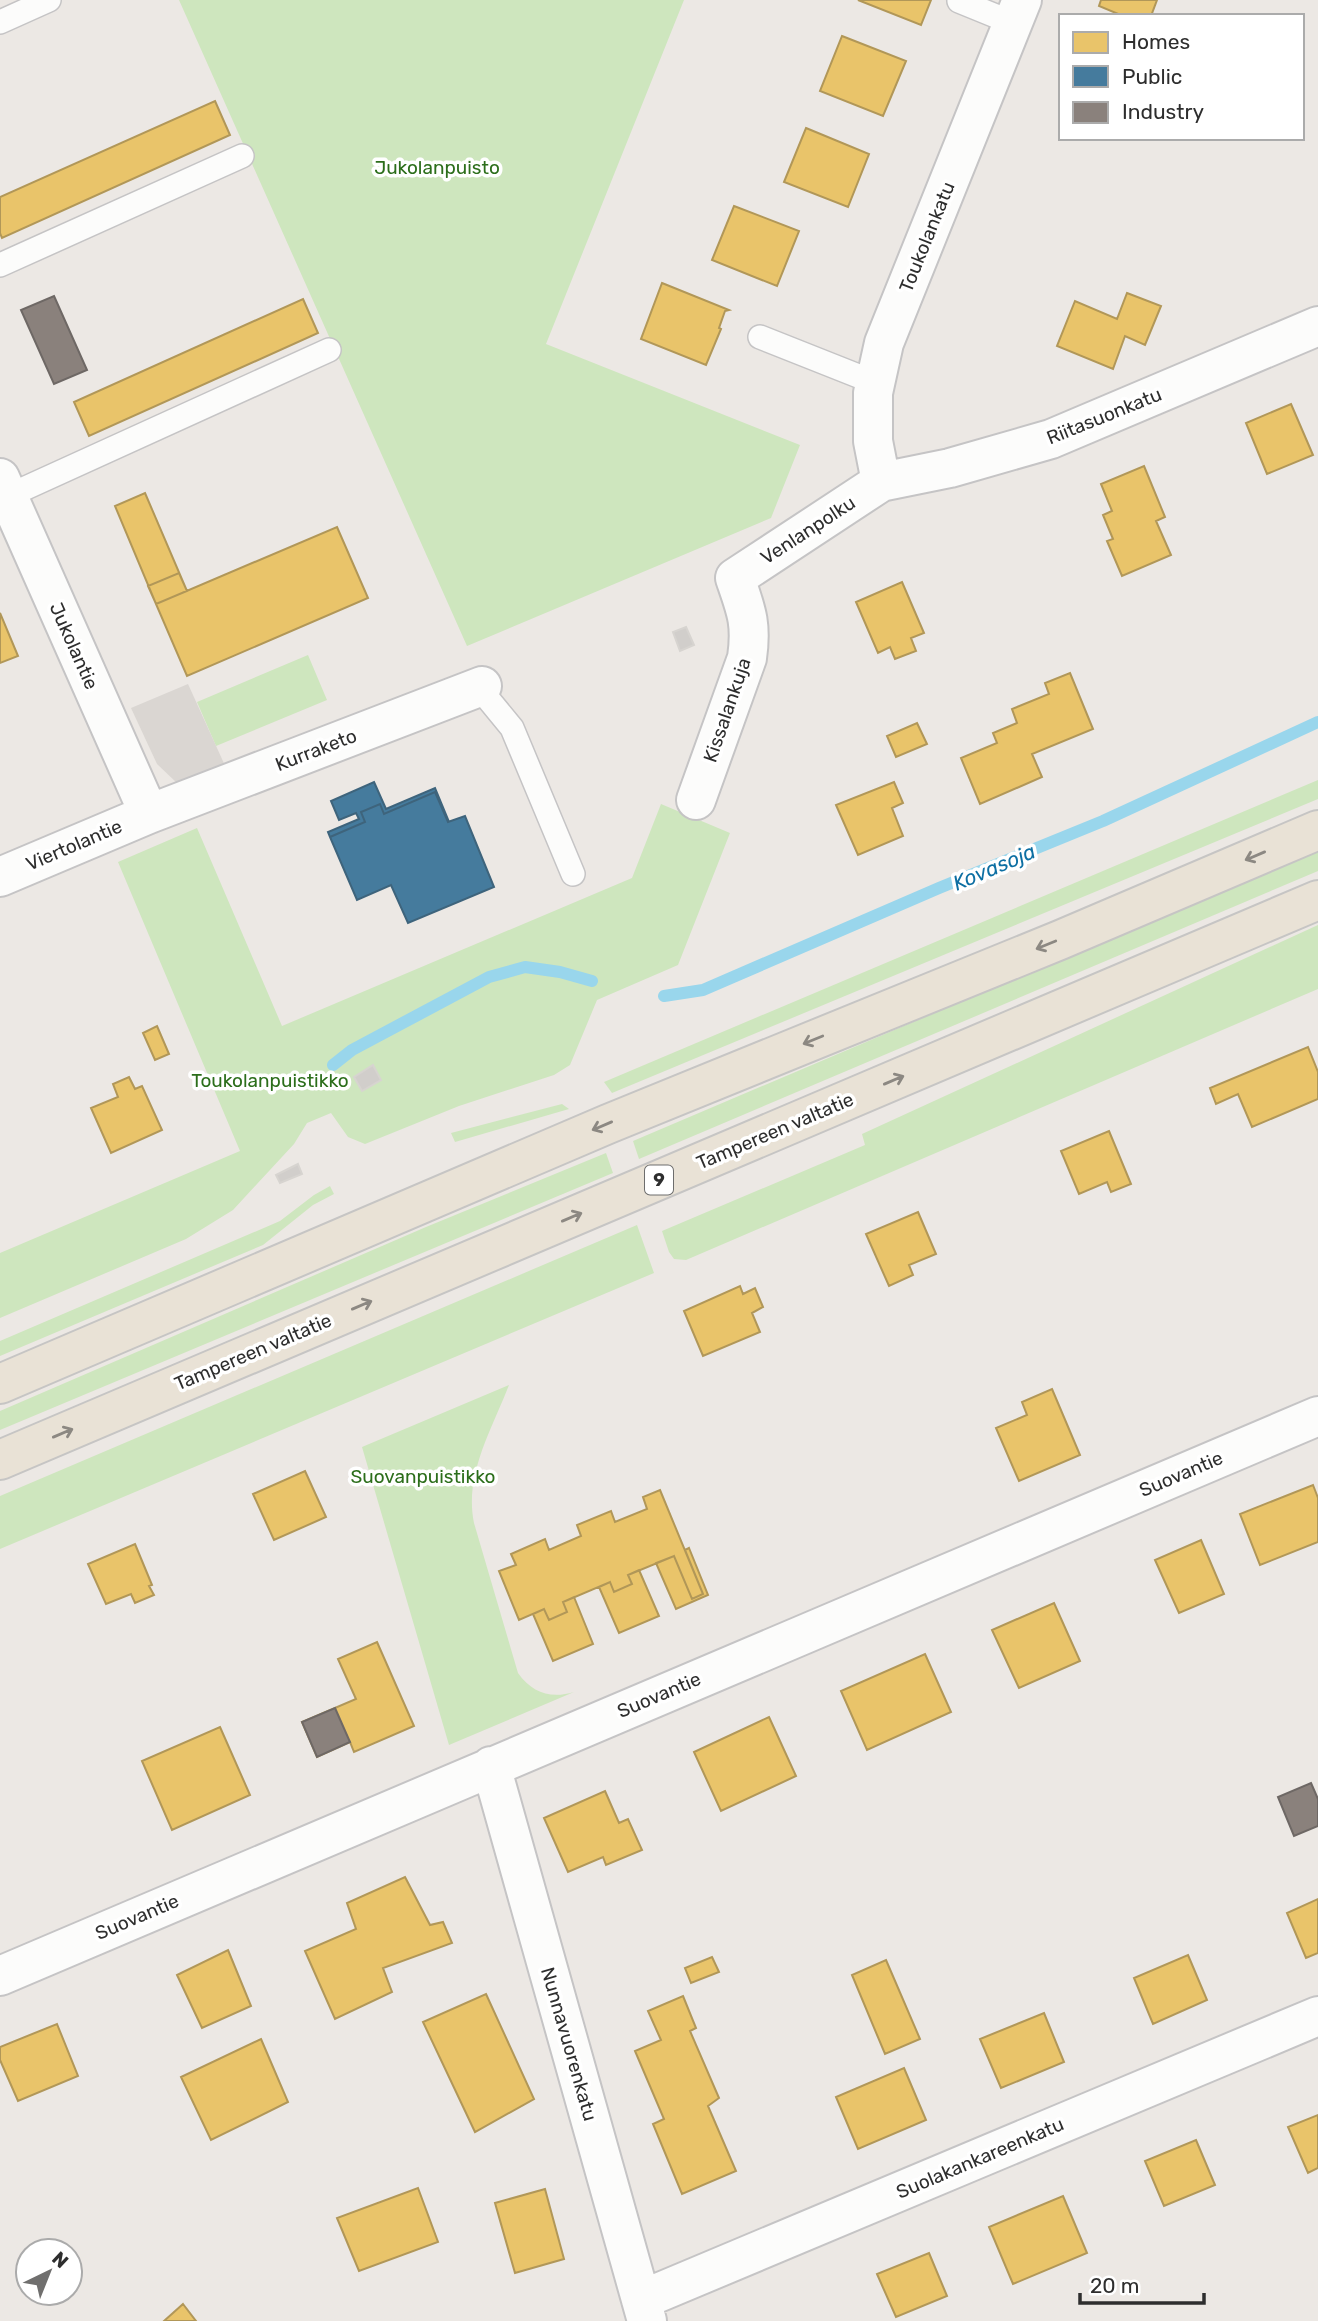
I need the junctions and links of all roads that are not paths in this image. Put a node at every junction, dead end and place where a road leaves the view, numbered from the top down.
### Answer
1 (49, 0) edge
2 (959, 1) edge
3 (1017, 12) edge
4 (0, 22) edge
5 (242, 156) dead end
6 (0, 265) edge
7 (1318, 326) edge
8 (760, 337) dead end
9 (329, 350) dead end
10 (876, 383) junction
11 (881, 482) junction
12 (4, 487) edge
13 (735, 578) joint
14 (482, 686) joint
15 (696, 800) dead end
16 (149, 814) junction
17 (1318, 830) edge
18 (573, 874) dead end
19 (0, 877) edge
20 (1318, 900) edge
21 (0, 1384) edge
22 (1318, 1416) edge
23 (0, 1460) edge
24 (491, 1766) junction
25 (0, 1976) edge
26 (1318, 2016) edge
27 (644, 2311) edge

1 - 4 lane
2 - 3 lane
3 - 10 street, Toukolankatu
5 - 6 lane
7 - 11 street, Riitasuonkatu
8 - 10 lane
9 - 12 lane
10 - 11 street, Toukolankatu
11 - 13 street, Venlanpolku
12 - 16 street, Jukolantie
13 - 15 street, Kissalankuja
14 - 16 street, Kurraketo
14 - 18 lane
16 - 19 street, Viertolantie
17 -> 21 highway
23 -> 20 highway, Tampereen valtatie / 9
22 - 24 street, Suovantie
24 - 25 street, Suovantie
24 - 27 street, Nunnavuorenkatu
26 - 27 street, Suolakankareenkatu

